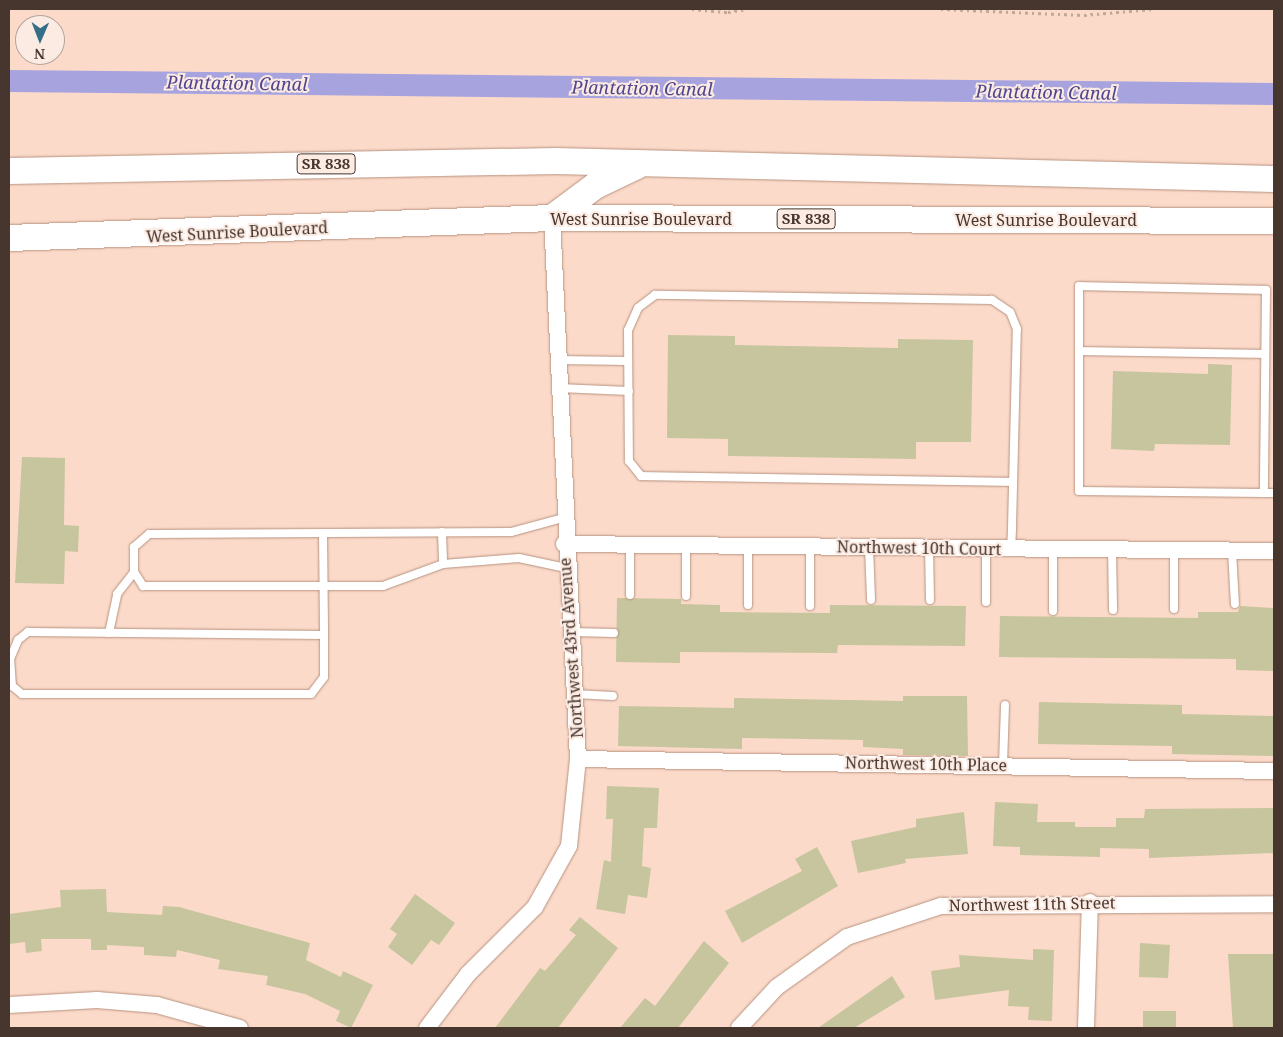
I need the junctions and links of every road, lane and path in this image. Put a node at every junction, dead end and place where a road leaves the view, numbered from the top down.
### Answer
1 (692, 9) edge
2 (747, 9) edge
3 (942, 9) edge
4 (1153, 9) edge
5 (9, 159) edge
6 (642, 163) junction
7 (123, 167) junction
8 (9, 171) edge
9 (1274, 179) edge
10 (552, 218) junction
11 (1274, 221) edge
12 (116, 237) junction
13 (9, 238) edge
14 (9, 253) edge
15 (1264, 340) junction
16 (1274, 340) edge
17 (1079, 351) junction
18 (1265, 354) junction
19 (558, 360) junction
20 (628, 361) junction
21 (559, 388) junction
22 (629, 391) junction
23 (1013, 482) junction
24 (1264, 493) junction
25 (1274, 493) edge
26 (563, 518) junction
27 (442, 532) junction
28 (323, 533) junction
29 (564, 544) junction
30 (630, 545) junction
31 (686, 545) junction
32 (748, 546) junction
33 (810, 547) junction
34 (869, 547) junction
35 (929, 548) junction
36 (986, 548) junction
37 (1011, 549) junction
38 (1053, 549) junction
39 (1112, 550) junction
40 (1174, 550) junction
41 (1232, 551) junction
42 (1274, 552) edge
43 (443, 564) junction
44 (566, 568) junction
45 (134, 572) junction
46 (323, 586) junction
47 (630, 595) dead end
48 (686, 596) dead end
49 (871, 600) dead end
50 (930, 600) dead end
51 (986, 602) dead end
52 (1235, 604) dead end
53 (748, 605) dead end
54 (810, 606) dead end
55 (1174, 609) dead end
56 (1113, 610) dead end
57 (1053, 611) dead end
58 (570, 632) junction
59 (109, 633) junction
60 (614, 633) dead end
61 (324, 635) junction
62 (574, 694) junction
63 (613, 696) dead end
64 (1004, 705) dead end
65 (578, 759) junction
66 (1004, 765) junction
67 (1274, 771) edge
68 (1090, 902) junction
69 (1274, 904) edge
70 (9, 1005) edge
71 (240, 1028) edge
72 (427, 1028) edge
73 (739, 1028) edge
74 (1086, 1028) edge

1 - 2 path
3 - 4 path
5 - 7 main road
6 - 7 main road, SR 838
6 - 9 main road, SR 838
6 - 10 main road
7 - 8 main road, SR 838
10 - 11 main road, West Sunrise Boulevard / SR 838
10 - 12 main road, West Sunrise Boulevard / SR 838
10 - 19 street, Northwest 43rd Avenue
12 - 13 main road, West Sunrise Boulevard / SR 838
12 - 14 main road
15 - 16 lane
15 - 17 lane
15 - 18 lane
17 - 18 lane
17 - 24 lane
18 - 24 lane
19 - 20 lane
19 - 21 street, Northwest 43rd Avenue
20 - 22 lane
20 - 23 lane
21 - 22 lane
21 - 26 street, Northwest 43rd Avenue
22 - 23 lane
23 - 37 lane
24 - 25 lane
26 - 27 lane
26 - 29 street, Northwest 43rd Avenue
27 - 28 lane
27 - 43 lane
28 - 45 lane
28 - 46 lane
29 - 30 street, Northwest 10th Court
29 - 44 street, Northwest 43rd Avenue
30 - 31 street, Northwest 10th Court
30 - 47 lane
31 - 32 street, Northwest 10th Court
31 - 48 lane
32 - 33 street, Northwest 10th Court
32 - 53 lane
33 - 34 street, Northwest 10th Court
33 - 54 lane
34 - 35 street, Northwest 10th Court
34 - 49 lane
35 - 36 street, Northwest 10th Court
35 - 50 lane
36 - 37 street, Northwest 10th Court
36 - 51 lane
37 - 38 street, Northwest 10th Court
38 - 39 street, Northwest 10th Court
38 - 57 lane
39 - 40 street, Northwest 10th Court
39 - 56 lane
40 - 41 street, Northwest 10th Court
40 - 55 lane
41 - 42 street, Northwest 10th Court
41 - 52 lane
43 - 44 lane
43 - 46 lane
44 - 58 street, Northwest 43rd Avenue
45 - 46 lane
45 - 59 lane
46 - 61 lane
58 - 60 lane
58 - 62 street, Northwest 43rd Avenue
59 - 61 lane
59 - 61 lane
62 - 63 lane
62 - 65 street, Northwest 43rd Avenue
64 - 66 lane
65 - 66 street, Northwest 10th Place
65 - 72 street, Northwest 43rd Avenue
66 - 67 street, Northwest 10th Place
68 - 69 street, Northwest 11th Street
68 - 73 street, Northwest 11th Street
68 - 74 street
70 - 71 street

